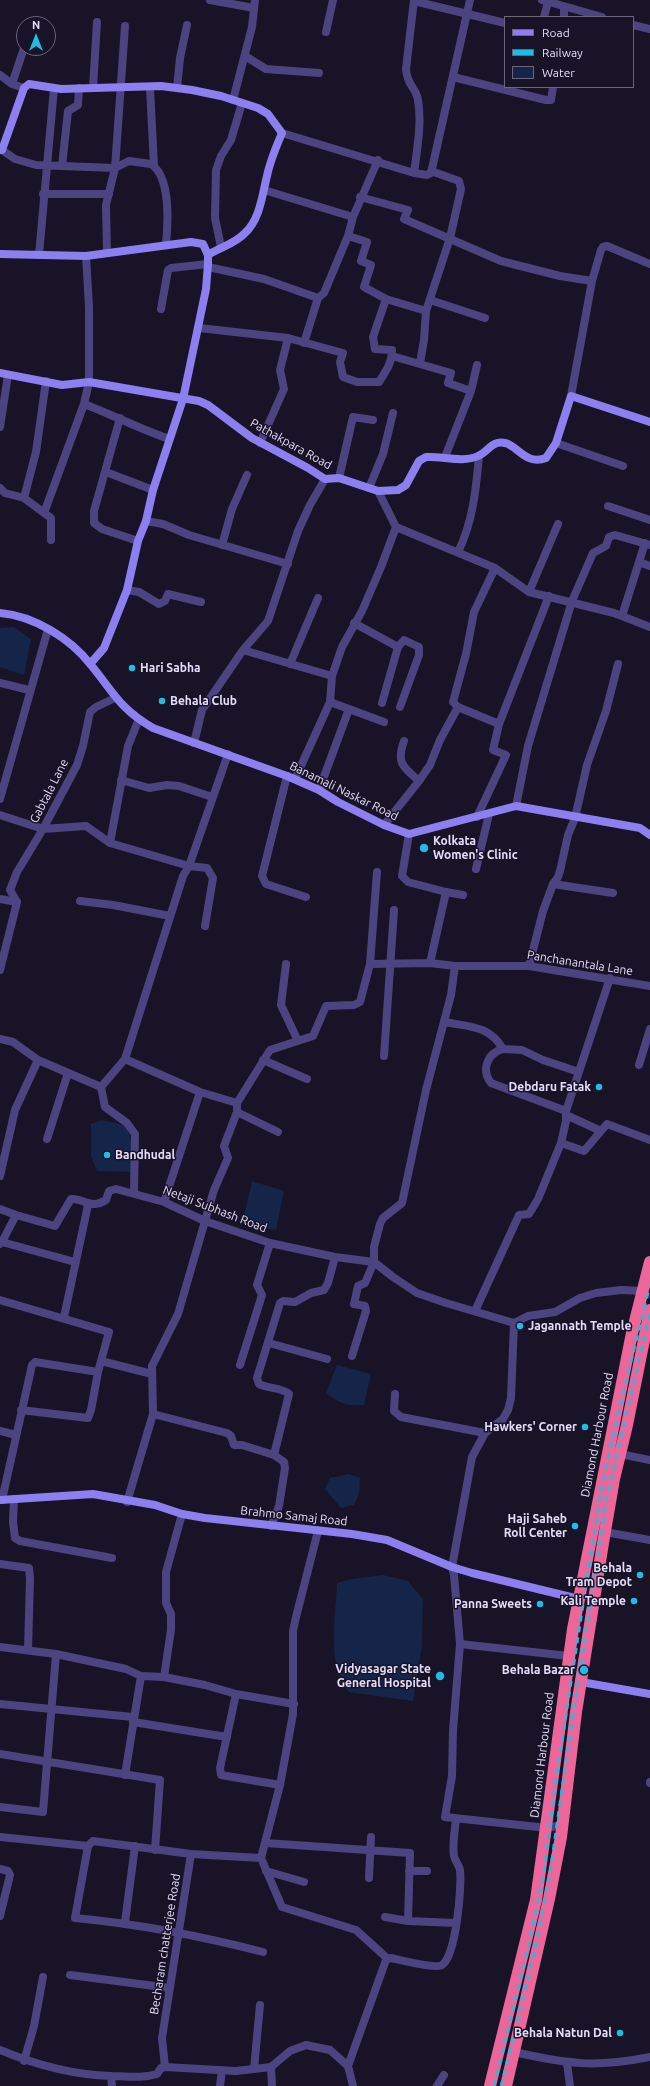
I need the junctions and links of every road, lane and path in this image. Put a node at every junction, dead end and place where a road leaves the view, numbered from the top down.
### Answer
1 (210, 0) edge
2 (334, 0) edge
3 (470, 0) edge
4 (414, 1) edge
5 (545, 1) edge
6 (255, 4) edge
7 (564, 7) junction
8 (467, 15) junction
9 (544, 16) edge
10 (564, 16) edge
11 (598, 16) edge
12 (97, 22) dead end
13 (504, 23) edge
14 (188, 25) dead end
15 (634, 25) edge
16 (125, 26) dead end
17 (650, 29) edge
18 (326, 32) dead end
19 (21, 56) edge
20 (245, 56) junction
21 (319, 72) dead end
22 (0, 75) edge
23 (453, 76) junction
24 (12, 84) junction
25 (93, 87) junction
26 (121, 87) junction
27 (24, 88) junction
28 (54, 88) junction
29 (79, 88) junction
30 (150, 88) junction
31 (177, 88) junction
32 (553, 88) edge
33 (233, 100) junction
34 (242, 103) junction
35 (282, 133) junction
36 (1, 150) edge
37 (378, 160) junction
38 (46, 165) junction
39 (62, 166) junction
40 (154, 166) junction
41 (115, 168) junction
42 (431, 171) junction
43 (414, 172) junction
44 (264, 190) junction
45 (43, 194) junction
46 (109, 194) junction
47 (360, 197) junction
48 (353, 217) junction
49 (348, 236) junction
50 (450, 238) junction
51 (166, 244) junction
52 (221, 247) junction
53 (107, 253) junction
54 (0, 254) edge
55 (39, 255) junction
56 (208, 255) junction
57 (86, 256) junction
58 (650, 264) edge
59 (208, 266) junction
60 (592, 281) junction
61 (318, 298) junction
62 (386, 299) junction
63 (430, 300) junction
64 (161, 309) dead end
65 (426, 311) junction
66 (485, 318) dead end
67 (199, 328) junction
68 (288, 338) junction
69 (304, 343) junction
70 (392, 356) junction
71 (420, 363) junction
72 (477, 365) dead end
73 (0, 373) edge
74 (8, 375) junction
75 (46, 381) junction
76 (89, 382) junction
77 (471, 391) junction
78 (571, 396) junction
79 (183, 399) junction
80 (84, 404) junction
81 (393, 413) dead end
82 (120, 418) junction
83 (373, 420) dead end
84 (650, 422) edge
85 (0, 427) edge
86 (169, 439) junction
87 (260, 443) junction
88 (556, 443) junction
89 (479, 456) junction
90 (445, 457) junction
91 (623, 466) dead end
92 (106, 472) junction
93 (247, 475) dead end
94 (339, 478) junction
95 (325, 479) junction
96 (0, 488) edge
97 (369, 488) junction
98 (153, 490) junction
99 (378, 491) junction
100 (24, 498) junction
101 (608, 506) dead end
102 (44, 513) junction
103 (650, 520) edge
104 (146, 521) junction
105 (558, 524) dead end
106 (396, 527) junction
107 (51, 540) dead end
108 (138, 541) junction
109 (647, 544) edge
110 (222, 545) junction
111 (458, 552) junction
112 (639, 562) junction
113 (288, 564) junction
114 (650, 566) edge
115 (495, 568) junction
116 (127, 590) junction
117 (529, 592) junction
118 (548, 596) junction
119 (318, 598) dead end
120 (572, 601) junction
121 (201, 602) dead end
122 (0, 613) edge
123 (622, 616) junction
124 (354, 623) junction
125 (650, 627) edge
126 (48, 629) junction
127 (398, 647) junction
128 (243, 650) junction
129 (90, 664) junction
130 (290, 664) junction
131 (618, 664) dead end
132 (332, 676) junction
133 (0, 683) edge
134 (30, 690) junction
135 (115, 698) junction
136 (330, 702) junction
137 (382, 703) dead end
138 (400, 707) dead end
139 (458, 707) junction
140 (349, 709) junction
141 (139, 719) junction
142 (384, 722) dead end
143 (499, 724) junction
144 (404, 741) dead end
145 (194, 743) junction
146 (228, 754) junction
147 (291, 778) junction
148 (121, 780) junction
149 (419, 780) junction
150 (319, 790) junction
151 (212, 796) junction
152 (0, 799) edge
153 (516, 806) junction
154 (489, 814) junction
155 (0, 815) edge
156 (477, 817) junction
157 (575, 818) junction
158 (384, 825) junction
159 (44, 829) junction
160 (409, 834) junction
161 (650, 835) edge
162 (110, 843) junction
163 (189, 866) junction
164 (476, 869) dead end
165 (377, 872) dead end
166 (553, 884) junction
167 (446, 892) junction
168 (613, 893) dead end
169 (463, 895) dead end
170 (306, 897) dead end
171 (0, 899) edge
172 (80, 901) dead end
173 (16, 902) junction
174 (394, 910) dead end
175 (170, 916) junction
176 (205, 926) dead end
177 (430, 963) junction
178 (286, 964) dead end
179 (370, 964) junction
180 (391, 965) junction
181 (454, 966) junction
182 (529, 966) junction
183 (0, 970) edge
184 (610, 978) junction
185 (650, 986) edge
186 (445, 1022) junction
187 (650, 1029) edge
188 (0, 1039) edge
189 (298, 1041) junction
190 (503, 1049) junction
191 (384, 1056) dead end
192 (125, 1059) junction
193 (38, 1060) junction
194 (263, 1060) junction
195 (639, 1065) dead end
196 (579, 1072) junction
197 (68, 1074) junction
198 (307, 1079) dead end
199 (101, 1087) junction
200 (200, 1092) junction
201 (237, 1107) junction
202 (566, 1113) junction
203 (601, 1130) junction
204 (278, 1132) dead end
205 (47, 1140) dead end
206 (650, 1140) edge
207 (561, 1143) junction
208 (0, 1176) edge
209 (134, 1193) junction
210 (164, 1202) junction
211 (88, 1205) junction
212 (0, 1209) edge
213 (16, 1215) junction
214 (205, 1220) junction
215 (0, 1242) edge
216 (270, 1243) junction
217 (335, 1257) junction
218 (75, 1262) junction
219 (374, 1262) junction
220 (650, 1262) edge
221 (642, 1291) junction
222 (0, 1300) edge
223 (650, 1310) edge
224 (475, 1311) junction
225 (64, 1317) junction
226 (514, 1323) junction
227 (269, 1343) junction
228 (352, 1356) dead end
229 (327, 1359) dead end
230 (101, 1361) junction
231 (240, 1365) dead end
232 (98, 1372) junction
233 (152, 1374) junction
234 (395, 1394) dead end
235 (21, 1410) junction
236 (153, 1414) junction
237 (0, 1431) edge
238 (485, 1433) junction
239 (16, 1435) junction
240 (607, 1452) junction
241 (620, 1454) junction
242 (274, 1455) junction
243 (650, 1460) edge
244 (14, 1499) junction
245 (1, 1500) edge
246 (127, 1502) junction
247 (182, 1514) junction
248 (271, 1526) junction
249 (318, 1531) junction
250 (605, 1532) junction
251 (650, 1540) edge
252 (112, 1558) dead end
253 (0, 1564) edge
254 (452, 1566) junction
255 (579, 1599) junction
256 (460, 1644) junction
257 (0, 1647) edge
258 (28, 1650) junction
259 (56, 1654) junction
260 (569, 1656) junction
261 (141, 1676) junction
262 (164, 1677) junction
263 (581, 1682) junction
264 (236, 1694) junction
265 (646, 1694) edge
266 (650, 1698) edge
267 (0, 1704) edge
268 (294, 1704) junction
269 (53, 1709) junction
270 (133, 1719) junction
271 (227, 1737) junction
272 (0, 1754) edge
273 (48, 1761) junction
274 (125, 1775) junction
275 (280, 1785) junction
276 (0, 1807) edge
277 (456, 1819) junction
278 (562, 1825) junction
279 (547, 1828) junction
280 (0, 1837) edge
281 (371, 1837) dead end
282 (266, 1843) junction
283 (88, 1846) junction
284 (135, 1846) junction
285 (156, 1850) junction
286 (370, 1850) junction
287 (191, 1854) junction
288 (261, 1858) junction
289 (0, 1869) edge
290 (266, 1871) junction
291 (409, 1871) junction
292 (427, 1871) dead end
293 (369, 1878) dead end
294 (304, 1882) dead end
295 (3, 1892) edge
296 (0, 1916) edge
297 (385, 1917) dead end
298 (408, 1921) junction
299 (125, 1922) junction
300 (456, 1923) junction
301 (179, 1932) junction
302 (263, 1952) dead end
303 (388, 1959) junction
304 (70, 1975) dead end
305 (43, 1977) dead end
306 (170, 1988) junction
307 (260, 2005) dead end
308 (0, 2050) edge
309 (514, 2052) junction
310 (650, 2057) edge
311 (24, 2061) junction
312 (567, 2063) junction
313 (348, 2066) junction
314 (165, 2067) junction
315 (271, 2067) junction
316 (254, 2069) junction
317 (222, 2070) junction
318 (444, 2075) dead end
319 (111, 2076) junction
320 (112, 2086) edge
321 (220, 2086) edge
322 (272, 2086) edge
323 (353, 2086) edge
324 (437, 2086) edge
325 (490, 2086) edge
326 (506, 2086) edge
327 (570, 2086) edge

1 - 6 street
2 - 18 street
3 - 8 street
4 - 8 street
4 - 43 street
5 - 7 street
5 - 9 street
6 - 20 street
7 - 10 street
7 - 11 street
8 - 13 street
8 - 23 street
12 - 25 street
14 - 31 street
15 - 17 street
16 - 26 street
19 - 24 street
20 - 21 street
20 - 33 street
22 - 24 street
23 - 32 street
23 - 42 street
24 - 27 street
25 - 26 street
25 - 29 street
26 - 30 street
26 - 41 street
27 - 28 street
27 - 36 street
28 - 29 street
28 - 38 street
29 - 39 street
30 - 31 street
30 - 40 street
31 - 33 street
33 - 34 street
34 - 35 street
34 - 52 street
35 - 37 street
35 - 44 street
36 - 38 street
37 - 43 street
37 - 47 street
38 - 39 street
38 - 45 street
39 - 41 street
40 - 41 street
40 - 51 street
41 - 46 street
42 - 43 street
42 - 50 street
44 - 48 street
44 - 52 street
45 - 46 street
45 - 55 street
46 - 53 street
47 - 48 street
47 - 50 street
48 - 49 street
49 - 61 street
49 - 62 street
50 - 60 street
50 - 63 street
51 - 53 street
51 - 56 street
52 - 56 street
53 - 57 street
54 - 55 street
55 - 57 street
56 - 59 street
57 - 76 street
58 - 60 street
59 - 61 street
59 - 64 street
59 - 67 street
60 - 78 street
61 - 69 street
62 - 65 street
62 - 70 street
63 - 65 street
63 - 66 street
65 - 71 street
67 - 68 street
67 - 79 street
68 - 69 street
68 - 87 street
69 - 70 street
70 - 71 street
71 - 77 street
72 - 77 street
73 - 74 street, Pathakpara Road
74 - 75 street, Pathakpara Road
74 - 85 street
75 - 76 street, Pathakpara Road
75 - 100 street
76 - 79 street, Pathakpara Road
76 - 80 street
77 - 90 street
78 - 84 street
78 - 88 street
79 - 86 street
79 - 87 street, Pathakpara Road
80 - 82 street
80 - 102 street
81 - 97 street
82 - 86 street
82 - 92 street
83 - 94 street
86 - 98 street
87 - 95 street, Pathakpara Road
88 - 89 street
88 - 91 street
89 - 90 street, Pathakpara Road
89 - 111 street
90 - 99 street, Pathakpara Road
92 - 98 street
92 - 108 street
93 - 110 street
94 - 95 street, Pathakpara Road
94 - 97 street, Pathakpara Road
95 - 113 street
96 - 100 street
97 - 99 street, Pathakpara Road
98 - 104 street
99 - 106 street
100 - 102 street
101 - 103 street
102 - 107 street
104 - 108 street
104 - 110 street
105 - 117 street
106 - 111 street
106 - 124 street
108 - 116 street
109 - 112 street
109 - 120 street
110 - 113 street
111 - 115 street
112 - 114 street
112 - 123 street
113 - 128 street
115 - 117 street
115 - 139 street
116 - 121 street
116 - 129 street
117 - 118 street
118 - 120 street
118 - 143 street
119 - 130 street
120 - 123 street
120 - 153 street
122 - 126 street, Banamali Naskar Road
123 - 125 street
124 - 127 street
124 - 132 street
126 - 129 street, Banamali Naskar Road
126 - 134 street
127 - 137 street
127 - 138 street
128 - 130 street
128 - 145 street
129 - 135 street, Banamali Naskar Road
130 - 132 street
131 - 157 street
132 - 136 street
133 - 134 street
134 - 152 street
135 - 141 street, Banamali Naskar Road
135 - 159 street, Gabtala Lane
136 - 140 street
136 - 147 street
139 - 143 street
139 - 149 street
140 - 142 street
140 - 150 street
141 - 145 street, Banamali Naskar Road
141 - 148 street
143 - 156 street
144 - 149 street
145 - 146 street, Banamali Naskar Road
146 - 147 street, Banamali Naskar Road
146 - 151 street
147 - 150 street, Banamali Naskar Road
147 - 170 street
148 - 151 street
148 - 162 street
149 - 158 street
150 - 158 street, Banamali Naskar Road
151 - 163 street
153 - 154 street
153 - 157 street
154 - 156 street
154 - 164 street
155 - 159 street
156 - 160 street
157 - 161 street
157 - 166 street
158 - 160 street, Banamali Naskar Road
159 - 162 street
159 - 173 street, Gabtala Lane
160 - 167 street
162 - 163 street
163 - 175 street
163 - 176 street
165 - 179 street
166 - 168 street
166 - 182 street
167 - 169 street
167 - 177 street
171 - 173 street
172 - 175 street
173 - 183 street
174 - 180 street
175 - 192 street
177 - 180 street, Panchanantala Lane
177 - 181 street, Panchanantala Lane
178 - 189 street
179 - 180 street, Panchanantala Lane
179 - 189 street
180 - 191 street
181 - 182 street, Panchanantala Lane
181 - 186 street
182 - 184 street, Panchanantala Lane
184 - 185 street, Panchanantala Lane
184 - 196 street
186 - 190 street
186 - 219 street
187 - 195 street
188 - 193 street
189 - 194 street
190 - 196 street
190 - 202 street
192 - 199 street
192 - 200 street
193 - 197 street
193 - 208 street
194 - 198 street
194 - 201 street
196 - 202 street
197 - 199 street
197 - 205 street
199 - 209 street
200 - 201 street
200 - 210 street
201 - 204 street
201 - 214 street
202 - 203 street
202 - 207 street
203 - 206 street
203 - 207 street
207 - 224 street
209 - 210 street, Netaji Subhash Road
209 - 211 street, Netaji Subhash Road
210 - 214 street, Netaji Subhash Road
211 - 213 street
211 - 218 street
212 - 213 street
213 - 215 street
214 - 216 street, Netaji Subhash Road
214 - 233 street
215 - 218 street
216 - 217 street, Netaji Subhash Road
216 - 231 street
217 - 219 street, Netaji Subhash Road
217 - 227 street
218 - 225 street
219 - 224 street
219 - 228 street
220 - 221 highway, Diamond Harbour Road
221 - 226 street
221 - 240 highway, Diamond Harbour Road
222 - 225 street
223 - 241 highway
224 - 226 street
225 - 230 street
226 - 238 street
227 - 229 street
227 - 242 street
230 - 232 street
230 - 233 street
232 - 235 street
232 - 235 street
233 - 236 street
234 - 238 street
235 - 239 street
236 - 242 street
236 - 246 street
237 - 239 street
238 - 254 street
239 - 245 street
240 - 241 street
240 - 255 highway, Diamond Harbour Road
241 - 243 street
241 - 250 highway
242 - 248 street
244 - 245 street, Brahmo Samaj Road
244 - 246 street, Brahmo Samaj Road
244 - 252 street
246 - 247 street, Brahmo Samaj Road
247 - 248 street, Brahmo Samaj Road
247 - 262 street
248 - 249 street, Brahmo Samaj Road
249 - 254 street, Brahmo Samaj Road
249 - 268 street
250 - 251 street
250 - 263 highway
253 - 258 street
254 - 255 street, Brahmo Samaj Road
254 - 256 street
255 - 260 highway, Diamond Harbour Road
256 - 260 street
256 - 277 street
257 - 258 street
258 - 259 street
259 - 261 street
259 - 269 street
260 - 279 highway, Diamond Harbour Road
261 - 262 street
261 - 270 street
262 - 264 street
263 - 265 street
263 - 278 highway
264 - 268 street
264 - 271 street
265 - 266 street
267 - 269 street
268 - 275 street
269 - 270 street
269 - 273 street
270 - 271 street
270 - 274 street
271 - 275 street
272 - 273 street
273 - 274 street
273 - 276 street
274 - 285 street
275 - 282 street
277 - 279 street
277 - 300 street
278 - 279 street
278 - 309 highway
279 - 325 highway, Diamond Harbour Road
280 - 283 street
281 - 286 street
282 - 286 street
282 - 288 street
283 - 284 street
283 - 299 street
284 - 285 street
284 - 299 street
285 - 287 street
286 - 291 street
286 - 293 street
287 - 288 street
287 - 301 street, Becharam chatterjee Road
288 - 290 street
289 - 295 street
290 - 294 street
290 - 303 street
291 - 292 street
291 - 298 street
295 - 296 street
297 - 298 street
298 - 300 street
299 - 301 street
300 - 303 street
301 - 302 street
301 - 306 street, Becharam chatterjee Road
303 - 313 street
304 - 306 street
305 - 311 street
306 - 314 street, Becharam chatterjee Road
307 - 316 street
308 - 311 street
309 - 312 street
309 - 326 highway
310 - 312 street
311 - 319 street
312 - 327 street
313 - 315 street
313 - 323 street
314 - 317 street
314 - 319 street
315 - 316 street
315 - 322 street
316 - 317 street
317 - 321 street
318 - 324 street
319 - 320 street

